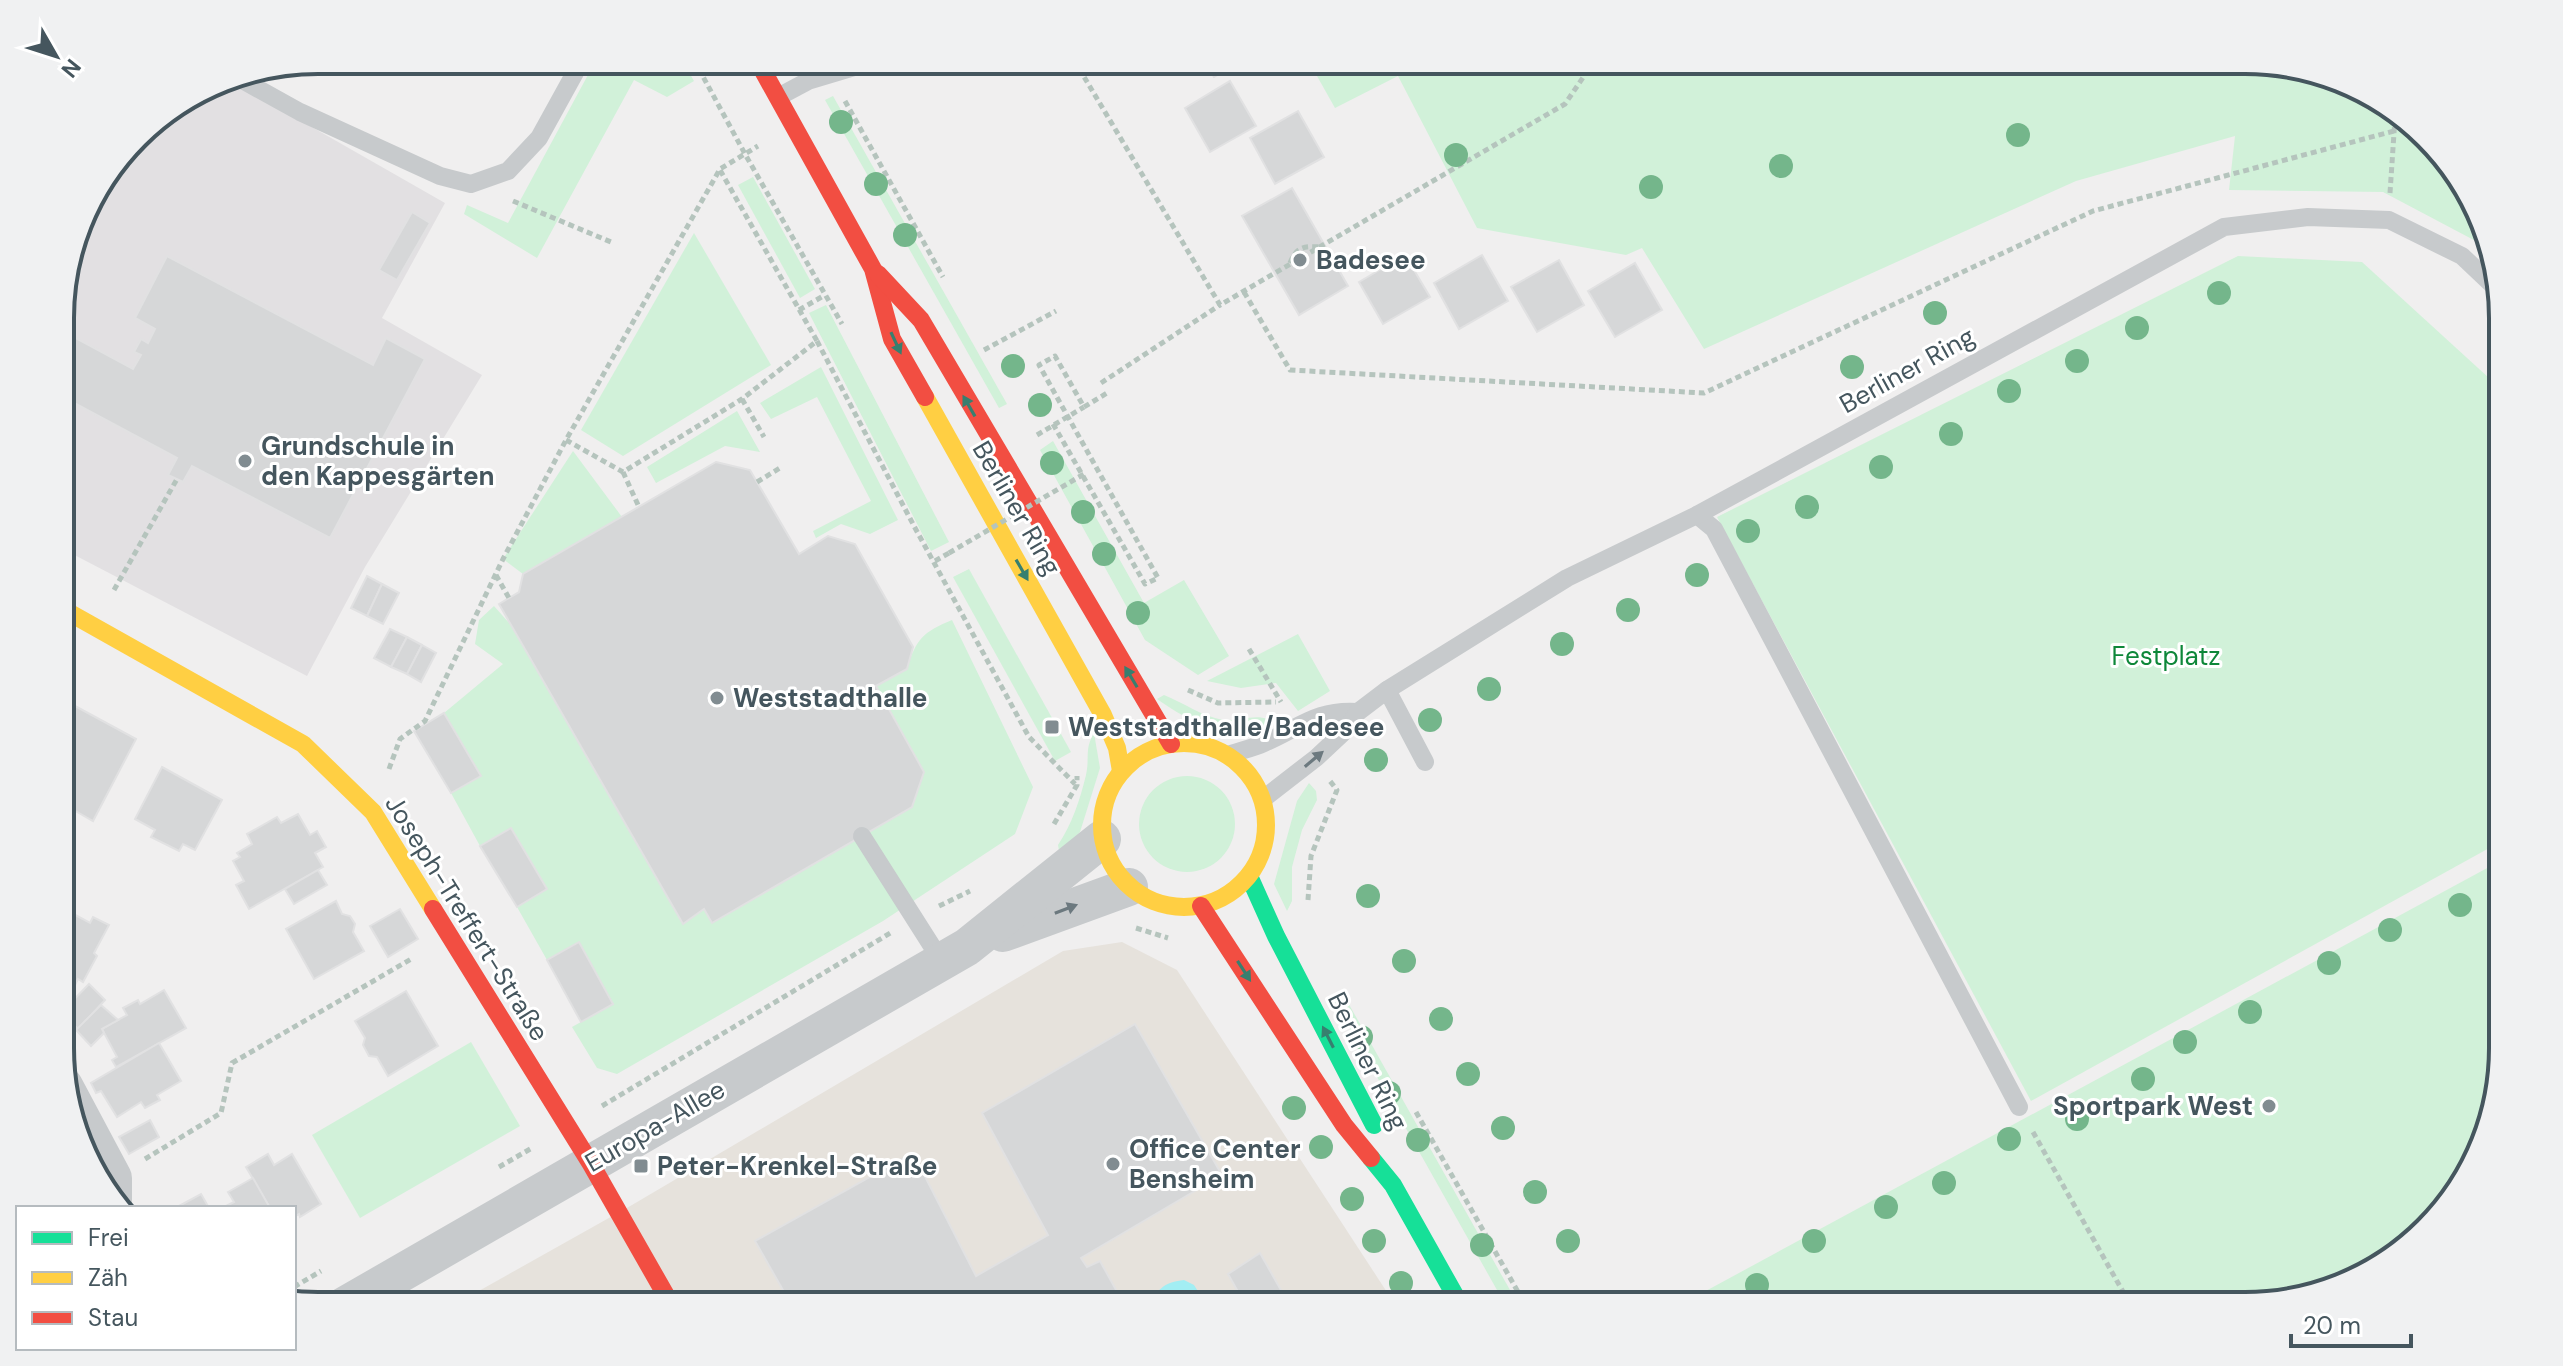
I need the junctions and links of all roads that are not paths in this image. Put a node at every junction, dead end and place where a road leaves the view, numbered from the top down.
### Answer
1 (574, 74) edge
2 (765, 74) edge
3 (830, 74) edge
4 (249, 84) edge
5 (778, 97) junction
6 (873, 269) junction
7 (2486, 278) edge
8 (1697, 515) junction
9 (75, 615) edge
10 (1387, 690) junction
11 (1358, 712) junction
12 (1171, 744) junction
13 (1228, 755) junction
14 (1425, 762) dead end
15 (1121, 771) junction
16 (1263, 799) junction
17 (862, 836) dead end
18 (1102, 839) junction
19 (1249, 876) junction
20 (1129, 887) junction
21 (1201, 906) junction
22 (954, 954) junction
23 (2019, 1107) road end
24 (591, 1164) junction
25 (1393, 1185) junction
26 (1453, 1291) edge
27 (368, 1292) edge
28 (664, 1292) edge

1 - 4 lane
2 - 5 street, Berliner Ring
3 - 5 lane
5 - 6 street, Berliner Ring
12 -> 6 street, Berliner Ring
6 -> 15 street, Berliner Ring
7 - 8 lane, Berliner Ring
8 - 10 lane, Berliner Ring
8 - 23 lane
9 - 24 street, Joseph-Treffert-Straße
10 - 11 lane, Berliner Ring
10 - 14 lane
11 - 13 lane
16 -> 11 lane, Berliner Ring
12 - 13 street
12 - 15 street
13 - 16 street
15 - 18 street
16 - 19 street
17 - 22 lane
18 - 20 street
18 - 22 street, Europa-Allee
19 - 21 street
25 -> 19 street, Berliner Ring
20 - 21 street
22 -> 20 street, Europa-Allee
21 -> 25 street, Berliner Ring
22 - 24 street, Europa-Allee
24 - 27 street, Europa-Allee
24 - 28 street
25 - 26 street, Berliner Ring

